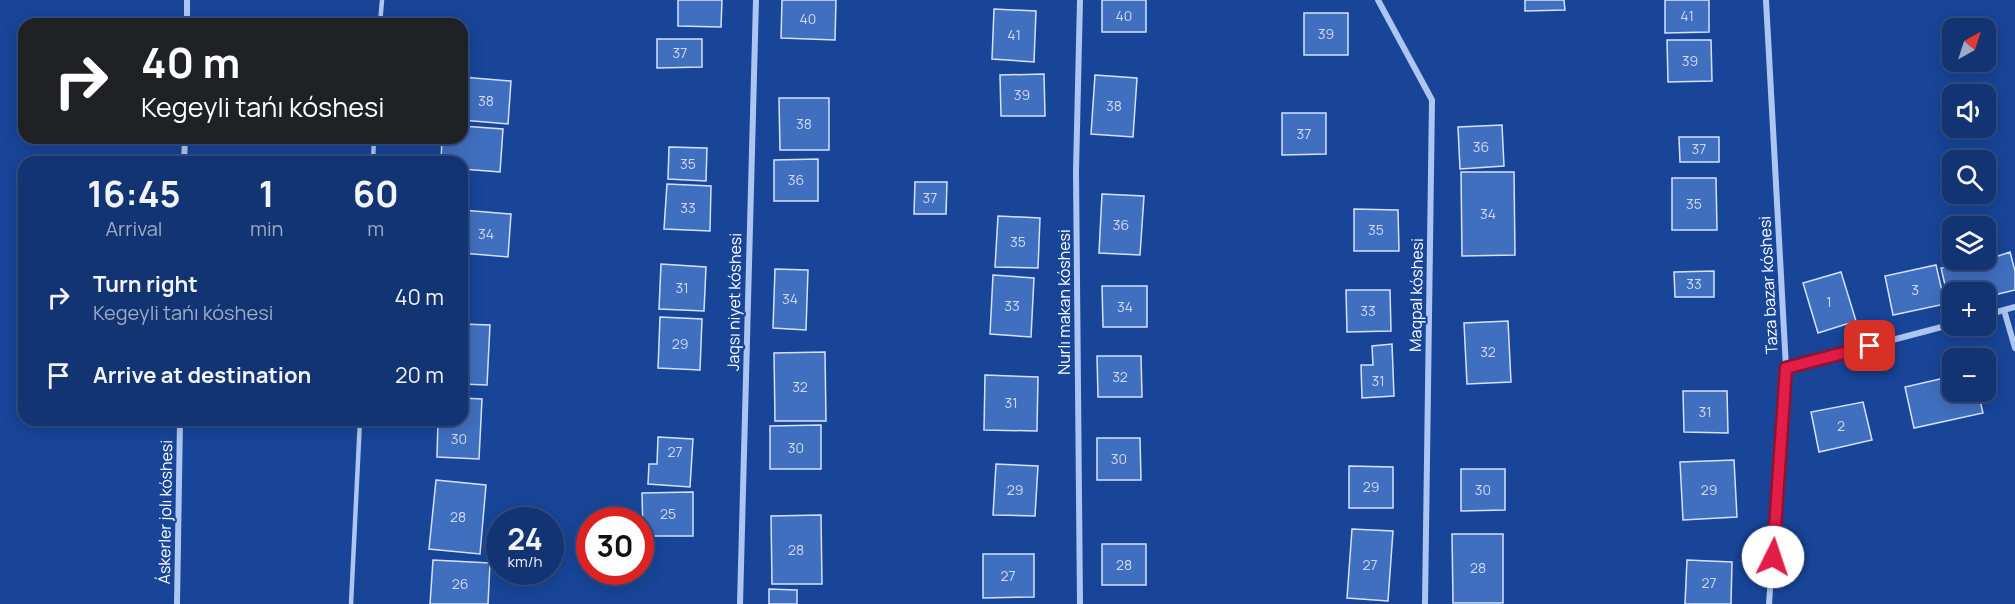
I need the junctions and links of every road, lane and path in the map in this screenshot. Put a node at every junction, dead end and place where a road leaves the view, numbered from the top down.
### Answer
1 (187, 0) edge
2 (382, 0) edge
3 (756, 0) edge
4 (1080, 0) edge
5 (1378, 0) edge
6 (1766, 0) edge
7 (187, 18) edge
8 (380, 18) edge
9 (2015, 307) edge
10 (2004, 310) junction
11 (1996, 312) edge
12 (1942, 327) edge
13 (2015, 348) edge
14 (1786, 368) junction
15 (180, 426) edge
16 (360, 426) edge
17 (177, 604) edge
18 (351, 604) edge
19 (740, 604) edge
20 (1080, 604) edge
21 (1425, 604) edge
22 (1769, 604) edge

1 - 7 street
2 - 8 lane
3 - 19 street, Jaqsı niyet kóshesi
4 - 20 street, Nurlı makan kóshesi
5 - 21 street, Maqpal kóshesi
6 - 14 street, Taza bazar kóshesi
9 - 10 street
10 - 11 street
10 - 13 street
12 - 14 street
14 - 22 street, Taza bazar kóshesi
15 - 17 street, Áskerler jolı kóshesi
16 - 18 lane

